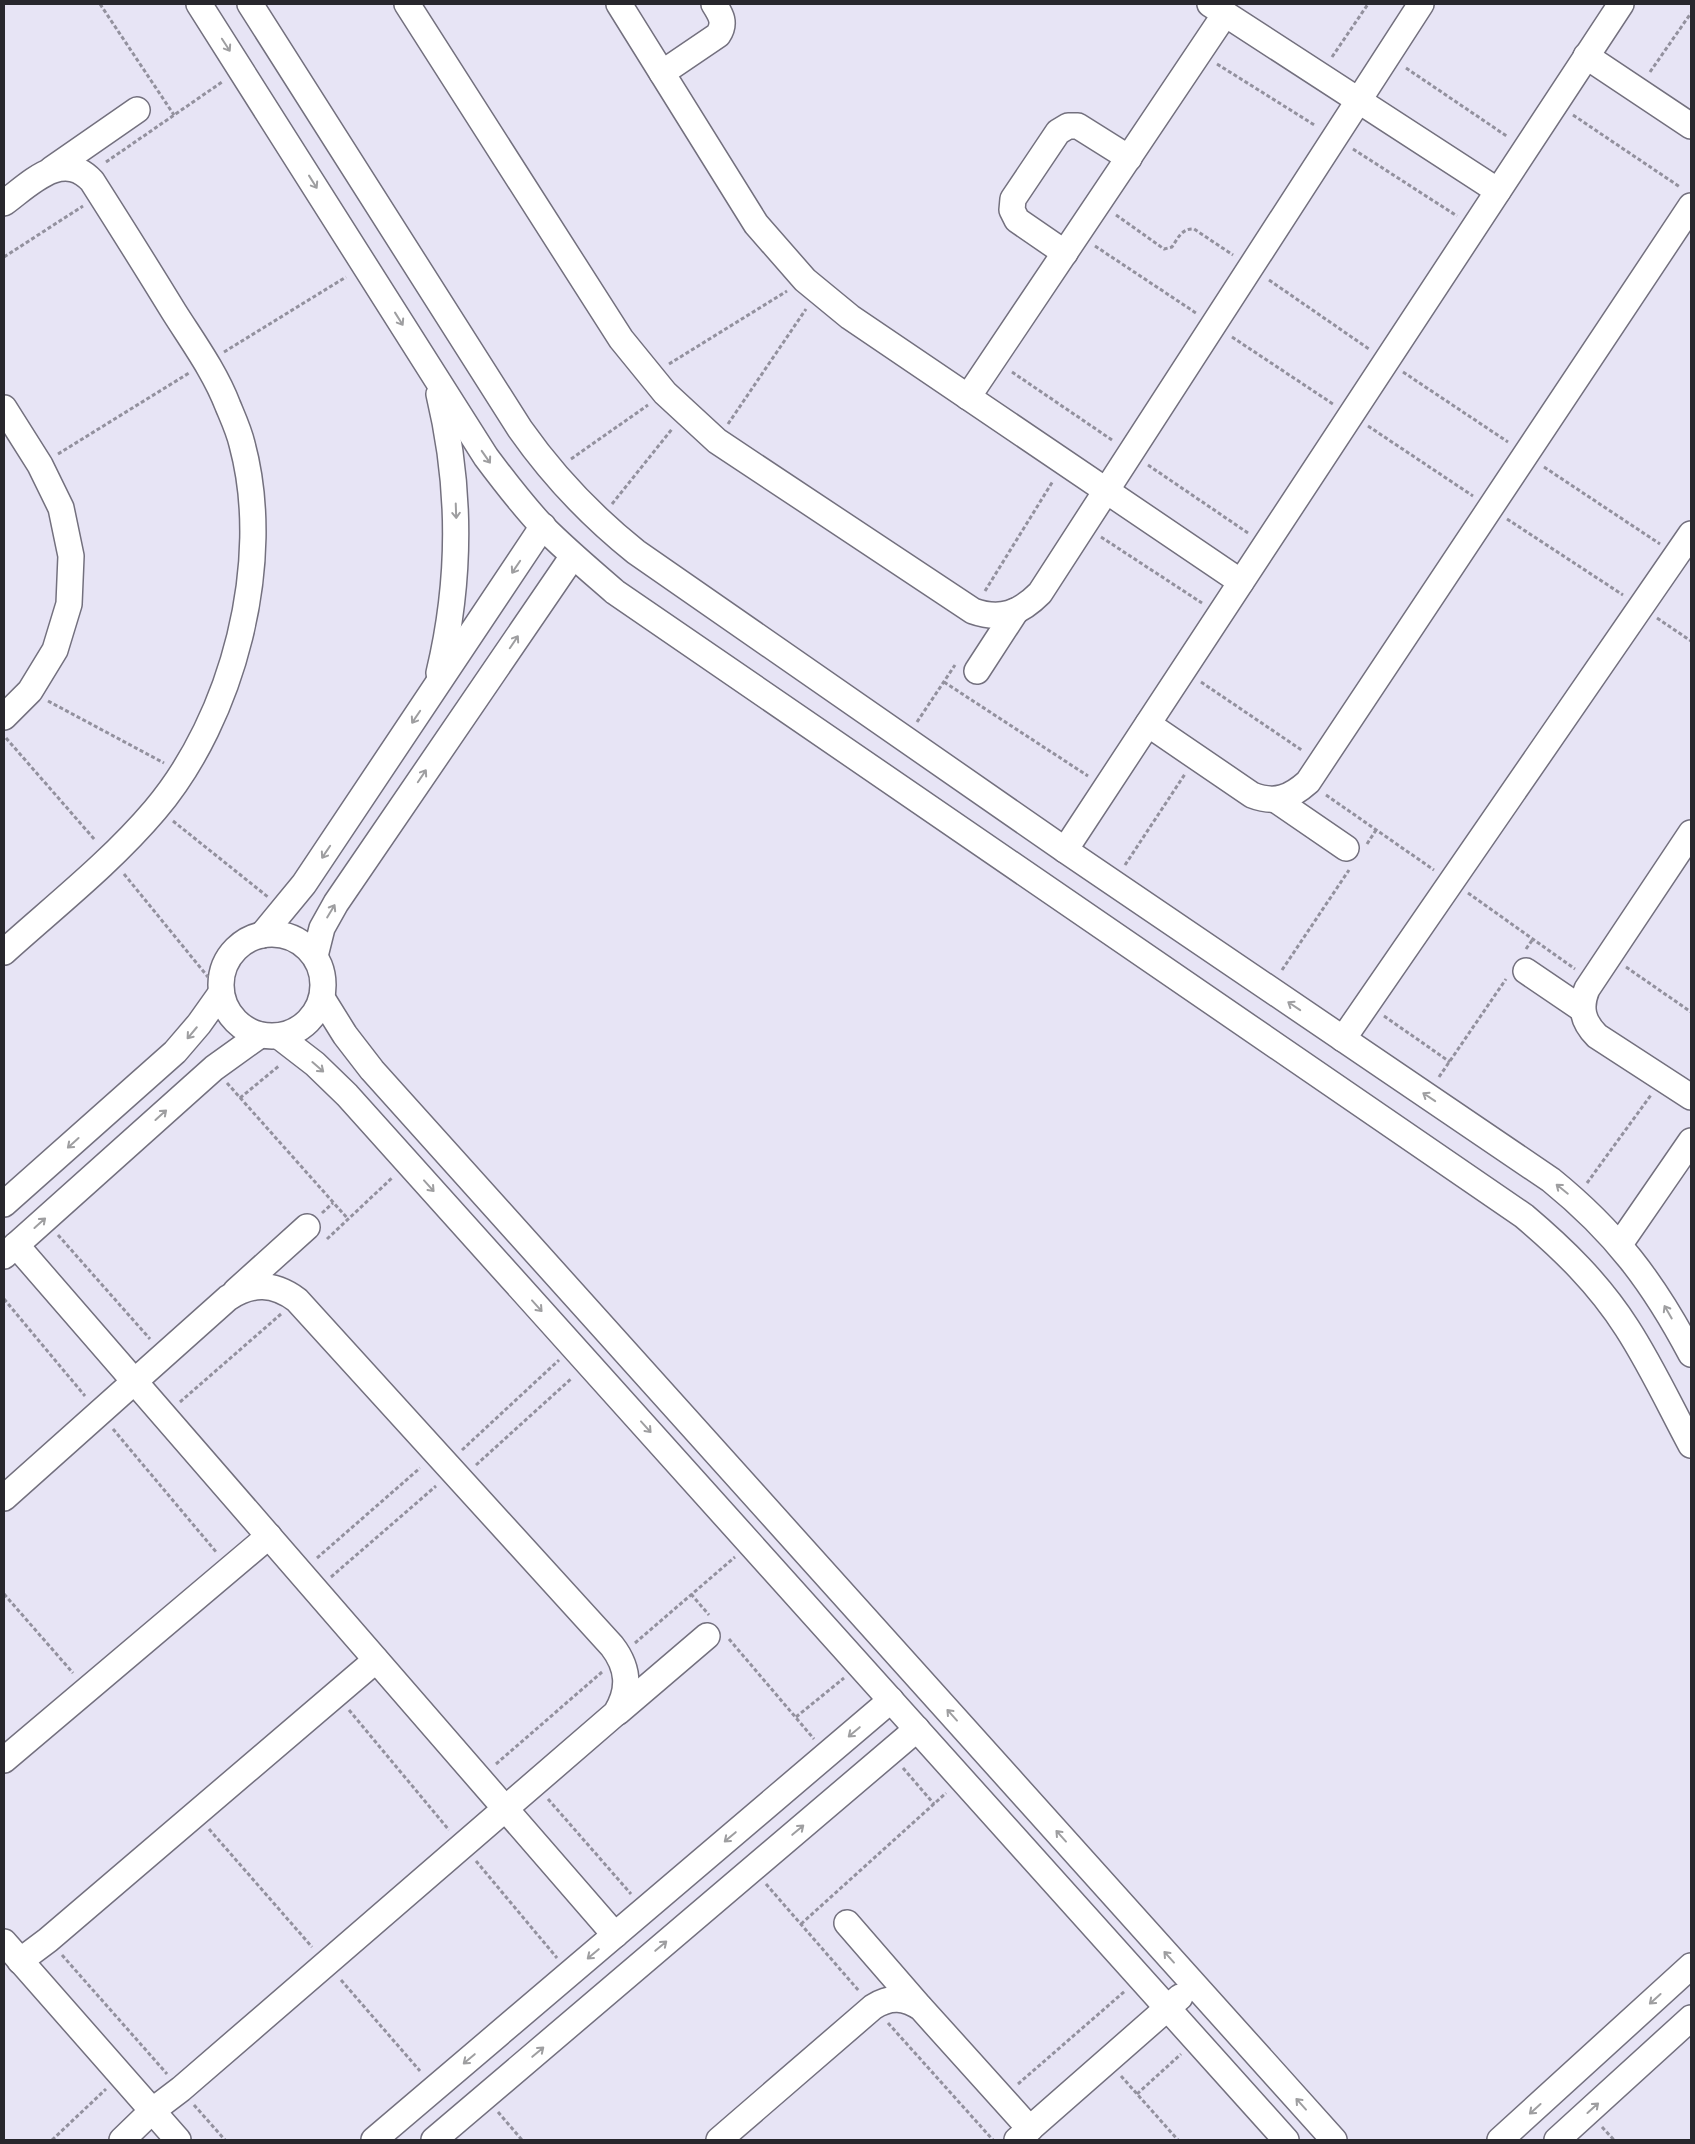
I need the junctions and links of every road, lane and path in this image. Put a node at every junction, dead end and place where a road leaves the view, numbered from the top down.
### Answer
1 (100, 4) edge
2 (199, 4) edge
3 (250, 4) edge
4 (406, 4) edge
5 (619, 4) edge
6 (714, 4) edge
7 (1368, 4) edge
8 (1421, 4) edge
9 (1621, 4) edge
10 (1218, 9) edge
11 (1691, 13) edge
12 (1200, 52) junction
13 (1388, 56) junction
14 (1586, 56) junction
15 (241, 68) junction
16 (662, 73) junction
17 (1320, 75) junction
18 (1637, 90) junction
19 (1359, 101) junction
20 (1555, 104) junction
21 (137, 110) dead end
22 (174, 115) junction
23 (1691, 126) edge
24 (1335, 138) junction
25 (1526, 149) junction
26 (1129, 158) junction
27 (52, 169) junction
28 (93, 185) junction
29 (1498, 190) junction
30 (1687, 198) edge
31 (1098, 202) junction
32 (4, 203) edge
33 (1474, 227) junction
34 (1071, 243) junction
35 (4, 257) edge
36 (1251, 267) junction
37 (811, 286) junction
38 (1214, 325) junction
39 (993, 360) junction
40 (1386, 361) junction
41 (435, 376) junction
42 (657, 385) junction
43 (968, 397) junction
44 (4, 408) edge
45 (684, 413) junction
46 (1351, 415) junction
47 (717, 441) junction
48 (1131, 453) junction
49 (1526, 454) junction
50 (1064, 463) junction
51 (552, 472) junction
52 (1106, 491) junction
53 (1491, 508) junction
54 (599, 521) junction
55 (1084, 525) junction
56 (543, 526) junction
57 (1691, 534) edge
58 (1266, 545) junction
59 (1677, 555) junction
60 (573, 556) junction
61 (1241, 582) junction
62 (1641, 607) junction
63 (973, 611) junction
64 (1016, 611) junction
65 (1219, 615) junction
66 (1691, 641) edge
67 (968, 664) joint
68 (1183, 670) junction
69 (944, 682) junction
70 (436, 686) junction
71 (30, 692) junction
72 (4, 717) edge
73 (1148, 724) junction
74 (906, 740) junction
75 (1197, 757) junction
76 (1314, 772) junction
77 (182, 773) junction
78 (1106, 788) junction
79 (1276, 800) junction
80 (157, 808) junction
81 (1376, 830) junction
82 (1691, 833) edge
83 (1065, 850) junction
84 (1354, 854) junction
85 (1452, 882) junction
86 (1113, 883) junction
87 (284, 910) junction
88 (262, 935) junction
89 (1532, 939) junction
90 (4, 952) edge
91 (315, 956) junction
92 (1609, 956) junction
93 (1519, 966) junction
94 (1592, 981) junction
95 (1269, 988) junction
96 (221, 993) junction
97 (322, 998) junction
98 (1367, 1004) junction
99 (1582, 1009) junction
100 (1691, 1012) edge
101 (1343, 1039) junction
102 (279, 1041) junction
103 (1450, 1062) junction
104 (214, 1068) junction
105 (1663, 1078) junction
106 (1427, 1096) junction
107 (1691, 1097) edge
108 (240, 1098) junction
109 (1691, 1141) edge
110 (408, 1162) junction
111 (1575, 1200) junction
112 (4, 1204) edge
113 (45, 1219) junction
114 (348, 1219) junction
115 (316, 1234) joint
116 (1620, 1244) junction
117 (10, 1250) edge
118 (228, 1298) junction
119 (4, 1299) edge
120 (297, 1300) junction
121 (1691, 1354) edge
122 (164, 1355) junction
123 (581, 1355) junction
124 (134, 1381) junction
125 (100, 1413) junction
126 (164, 1416) junction
127 (1691, 1445) edge
128 (450, 1466) junction
129 (4, 1498) edge
130 (269, 1536) junction
131 (230, 1569) junction
132 (309, 1581) junction
133 (4, 1594) edge
134 (692, 1594) dead end
135 (715, 1630) junction
136 (376, 1660) junction
137 (859, 1665) junction
138 (88, 1689) junction
139 (891, 1700) junction
140 (616, 1713) junction
141 (796, 1717) junction
142 (916, 1729) junction
143 (889, 1753) junction
144 (828, 1754) junction
145 (4, 1760) edge
146 (961, 1779) junction
147 (535, 1783) junction
148 (934, 1804) junction
149 (505, 1809) junction
150 (645, 1910) junction
151 (847, 1923) dead end
152 (802, 1924) dead end
153 (615, 1935) junction
154 (48, 1940) junction
155 (4, 1942) edge
156 (20, 1961) junction
157 (1691, 1966) edge
158 (1140, 1978) junction
159 (1194, 1985) junction
160 (921, 2008) junction
161 (1168, 2008) junction
162 (1691, 2018) edge
163 (1196, 2040) junction
164 (1108, 2061) junction
165 (121, 2075) junction
166 (181, 2090) junction
167 (1137, 2094) junction
168 (485, 2097) junction
169 (1002, 2099) junction
170 (152, 2112) junction
171 (1023, 2135) edge
172 (52, 2140) edge
173 (122, 2140) edge
174 (178, 2140) edge
175 (226, 2140) edge
176 (374, 2140) edge
177 (434, 2140) edge
178 (522, 2140) edge
179 (719, 2140) edge
180 (1178, 2140) edge
181 (1286, 2140) edge
182 (1334, 2140) edge
183 (1500, 2140) edge
184 (1557, 2140) edge

1 - 22 path
2 -> 15 street
3 - 51 street
4 - 42 street
5 - 16 street
6 - 16 street
7 - 17 path
8 - 13 street
9 - 14 street
10 - 12 street
10 - 17 street
11 - 18 path
12 - 24 path
12 - 26 street
13 - 19 street
13 - 25 path
14 - 18 street
14 - 20 street
15 - 22 path
15 -> 41 street
16 - 37 street
17 - 19 street
18 - 23 street
19 - 24 street
19 - 29 street
20 - 25 street
20 - 30 path
21 - 27 street
22 - 28 path
24 - 33 path
24 - 36 street
25 - 29 street
26 - 31 street
26 - 34 street
27 - 28 street
27 - 32 street
28 - 35 path
28 - 77 street
29 - 33 street
30 - 49 street
31 - 34 street
31 - 36 path
33 - 40 street
34 - 38 path
34 - 39 street
36 - 38 street
36 - 40 path
37 - 42 path
37 - 43 street
37 - 47 path
38 - 46 path
38 - 48 street
39 - 43 street
39 - 48 path
40 - 46 street
40 - 49 path
41 -> 56 street
41 -> 70 street
42 - 45 street
42 - 51 path
43 - 50 street
44 - 71 street
45 - 47 street
45 - 54 path
46 - 53 path
46 - 58 street
47 - 63 street
48 - 52 street
48 - 58 path
49 - 53 street
49 - 59 path
50 - 52 street
50 - 63 path
51 - 54 street
52 - 55 street
52 - 61 street
53 - 62 path
53 - 76 street
54 - 74 street
55 - 64 street
55 - 65 path
56 - 60 street
56 -> 70 street
57 - 59 street
58 - 61 street
59 - 62 street
91 -> 60 street
60 - 127 street
61 - 65 street
62 - 66 path
62 - 85 street
63 - 64 street
64 - 67 street
65 - 68 street
67 - 69 path
68 - 73 street
68 - 76 path
69 - 74 path
69 - 78 path
70 -> 87 street
71 - 72 street
71 - 77 path
73 - 75 street
73 - 78 street
74 - 83 street
75 - 79 street
75 - 86 path
76 - 79 street
76 - 81 path
77 - 80 street
78 - 83 street
79 - 84 street
80 - 87 path
80 - 90 street
81 - 84 path
81 - 85 path
82 - 92 street
83 - 86 street
84 - 95 path
85 - 89 path
85 - 98 street
86 - 95 street
87 - 88 street
88 - 91 street
88 - 96 street
89 - 93 path
89 - 94 path
91 - 97 street
92 - 94 street
92 - 100 path
93 - 99 street
93 - 103 path
94 - 99 street
101 -> 95 street
96 - 102 street
96 -> 112 street
97 - 102 street
159 -> 97 street
98 - 101 street
98 - 103 path
99 - 105 street
101 - 106 street
102 - 104 street
102 - 108 path
102 -> 110 street
103 - 106 path
104 - 108 path
113 -> 104 street
105 - 107 street
105 - 111 path
111 -> 106 street
108 - 114 path
109 - 116 street
110 - 114 path
110 -> 123 street
111 - 116 street
117 -> 113 street
113 - 122 path
114 - 115 path
115 - 118 street
121 -> 116 street
117 - 124 street
118 - 120 street
118 - 122 street
119 - 125 path
120 - 126 path
120 - 128 street
122 - 124 street
123 - 128 path
123 - 128 path
123 -> 137 street
124 - 125 street
124 - 126 street
125 - 129 street
125 - 131 path
126 - 130 street
128 - 132 path
128 - 132 path
128 - 140 street
130 - 131 street
130 - 132 street
131 - 138 street
132 - 136 street
133 - 138 path
134 - 135 path
135 - 140 street
135 - 141 path
136 - 149 street
136 - 154 street
137 - 139 street
137 - 141 path
138 - 145 street
139 - 142 street
139 -> 144 street
140 - 147 street
141 - 144 path
142 - 143 street
142 - 146 street
143 - 148 path
168 -> 143 street
144 -> 150 street
146 - 148 path
146 - 158 street
147 - 149 street
147 - 150 path
148 - 152 path
149 - 153 street
149 - 166 street
150 - 153 street
151 - 160 street
153 -> 176 street
154 - 156 street
154 - 166 path
155 - 156 street
156 - 165 street
157 -> 183 street
158 - 161 street
158 - 169 path
159 - 161 street
182 -> 159 street
160 - 169 street
160 - 179 street
161 - 163 street
161 - 164 street
184 -> 162 street
163 - 167 path
163 - 181 street
164 - 167 path
164 - 171 street
165 - 170 street
165 - 172 path
166 - 170 street
166 - 175 path
167 - 180 path
168 - 177 street
168 - 178 path
169 - 171 street
170 - 173 street
170 - 174 street

